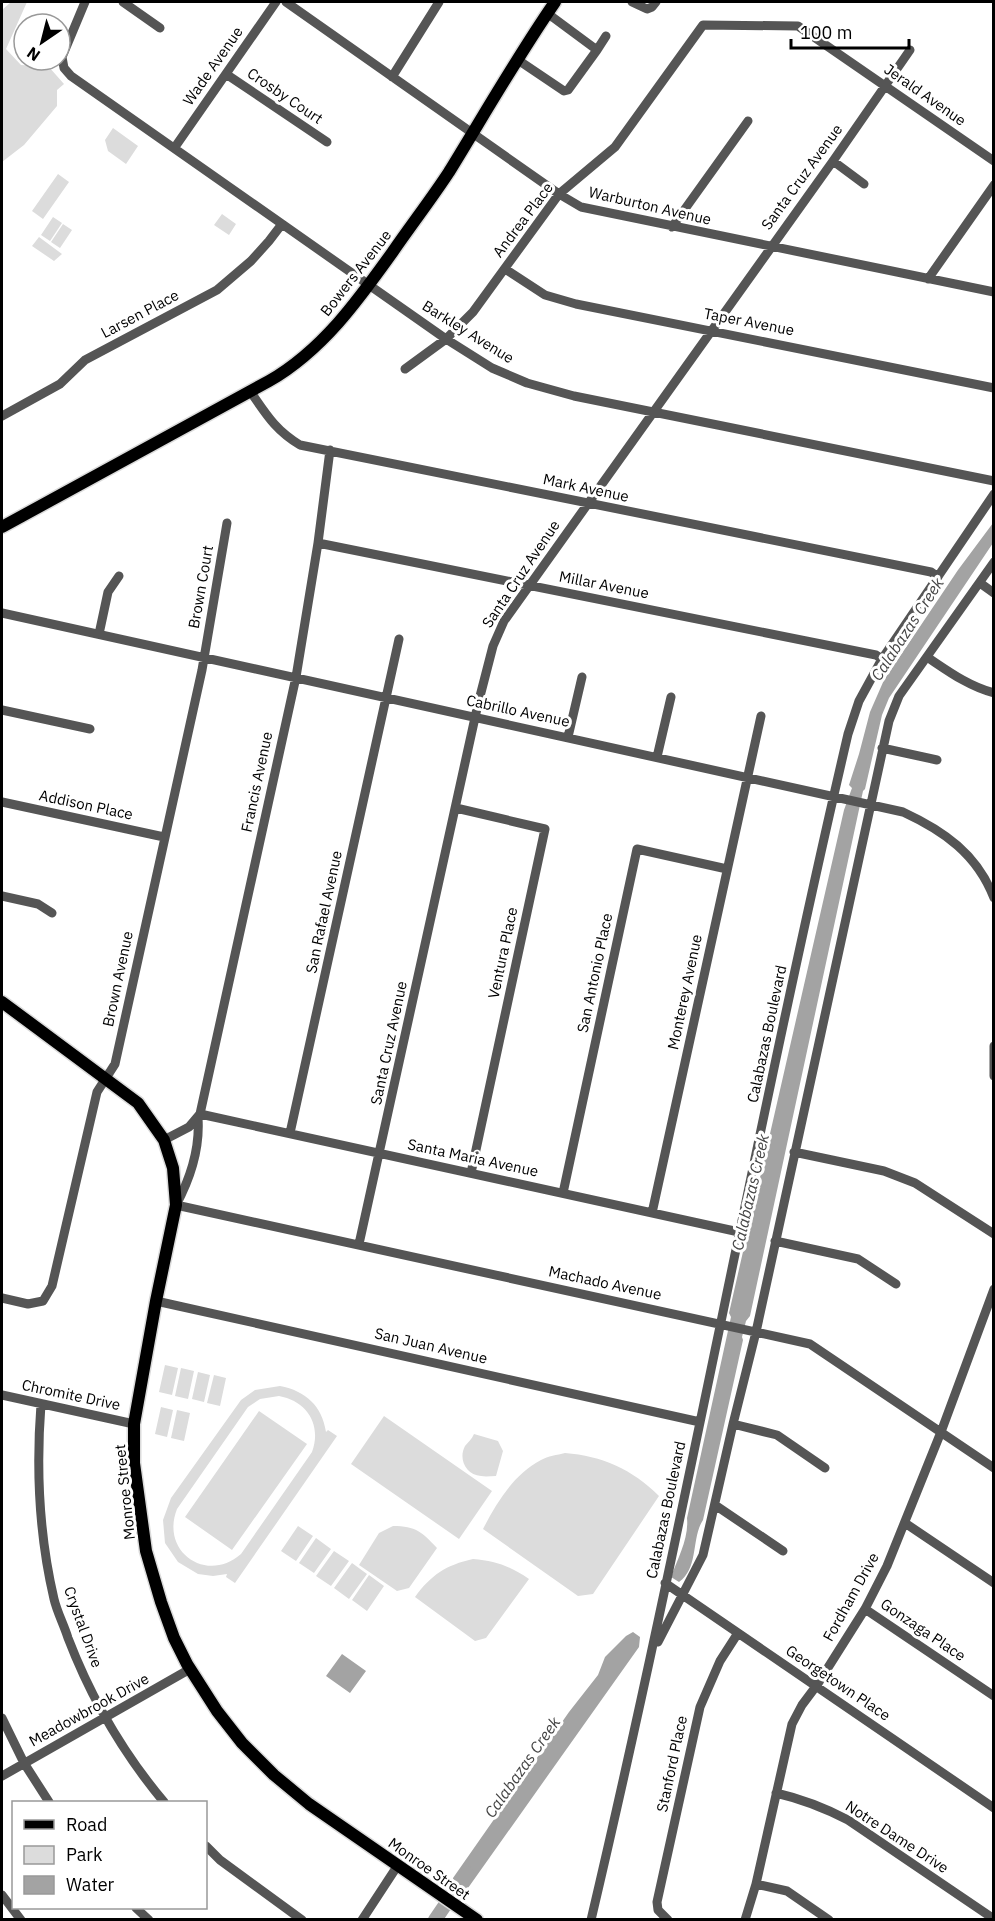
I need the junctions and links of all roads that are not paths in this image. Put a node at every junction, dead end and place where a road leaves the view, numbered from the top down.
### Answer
1 (85, 2) edge
2 (123, 2) edge
3 (276, 2) edge
4 (286, 2) edge
5 (439, 2) edge
6 (555, 2) edge
7 (632, 2) edge
8 (656, 2) edge
9 (547, 13) junction
10 (703, 25) joint
11 (160, 28) dead end
12 (606, 36) dead end
13 (597, 50) junction
14 (910, 50) dead end
15 (518, 60) junction
16 (226, 74) junction
17 (392, 77) junction
18 (885, 85) junction
19 (748, 121) dead end
20 (472, 132) junction
21 (327, 142) dead end
22 (175, 147) junction
23 (833, 161) junction
24 (993, 161) edge
25 (864, 184) dead end
26 (993, 185) edge
27 (559, 194) junction
28 (282, 224) junction
29 (672, 227) junction
30 (770, 248) junction
31 (505, 269) junction
32 (928, 279) junction
33 (369, 284) junction
34 (993, 292) edge
35 (711, 330) junction
36 (446, 339) junction
37 (405, 369) dead end
38 (993, 388) edge
39 (250, 391) junction
40 (652, 412) junction
41 (2, 416) edge
42 (330, 450) junction
43 (993, 482) edge
44 (993, 494) edge
45 (588, 504) junction
46 (227, 522) dead end
47 (2, 527) edge
48 (318, 543) junction
49 (993, 562) edge
50 (119, 576) dead end
51 (938, 577) junction
52 (980, 583) junction
53 (530, 585) junction
54 (993, 592) edge
55 (2, 613) edge
56 (99, 634) junction
57 (399, 639) dead end
58 (204, 657) junction
59 (927, 657) junction
60 (882, 659) junction
61 (296, 677) junction
62 (582, 677) dead end
63 (993, 693) edge
64 (671, 697) dead end
65 (386, 698) junction
66 (2, 710) edge
67 (761, 716) dead end
68 (476, 717) junction
69 (90, 729) dead end
70 (568, 737) junction
71 (882, 748) junction
72 (657, 757) junction
73 (937, 760) dead end
74 (747, 777) junction
75 (834, 796) junction
76 (2, 802) edge
77 (870, 804) junction
78 (456, 808) junction
79 (164, 837) junction
80 (727, 869) junction
81 (2, 896) edge
82 (993, 898) edge
83 (52, 914) dead end
84 (2, 1002) edge
85 (993, 1046) edge
86 (993, 1076) edge
87 (106, 1078) junction
88 (199, 1116) junction
89 (290, 1134) junction
90 (164, 1140) junction
91 (794, 1152) junction
92 (381, 1153) junction
93 (471, 1173) junction
94 (563, 1193) junction
95 (176, 1205) junction
96 (652, 1213) junction
97 (739, 1232) junction
98 (993, 1234) edge
99 (774, 1241) junction
100 (359, 1244) junction
101 (896, 1284) dead end
102 (993, 1289) edge
103 (2, 1298) edge
104 (156, 1301) junction
105 (725, 1325) junction
106 (756, 1332) junction
107 (2, 1395) edge
108 (41, 1404) junction
109 (700, 1422) junction
110 (134, 1424) junction
111 (733, 1424) junction
112 (941, 1432) junction
113 (825, 1468) dead end
114 (993, 1468) edge
115 (715, 1505) junction
116 (905, 1523) junction
117 (783, 1551) dead end
118 (665, 1583) junction
119 (993, 1583) edge
120 (683, 1595) junction
121 (865, 1609) junction
122 (738, 1634) junction
123 (652, 1652) junction
124 (190, 1669) junction
125 (817, 1685) junction
126 (993, 1696) edge
127 (2, 1718) edge
128 (105, 1718) junction
129 (24, 1763) junction
130 (2, 1776) edge
131 (776, 1793) junction
132 (48, 1801) edge
133 (162, 1801) edge
134 (993, 1808) edge
135 (207, 1847) edge
136 (398, 1865) junction
137 (756, 1884) junction
138 (2, 1894) edge
139 (12, 1908) edge
140 (137, 1909) edge
141 (993, 1919) edge
142 (149, 1920) edge
143 (302, 1920) edge
144 (362, 1920) edge
145 (477, 1920) edge
146 (591, 1920) edge
147 (668, 1920) edge
148 (745, 1920) edge
149 (829, 1920) edge

1 - 22 street, Barkley Avenue
2 - 11 street
3 - 16 street, Wade Avenue
4 - 17 street, Warburton Avenue
5 - 17 street
6 - 9 main road, Bowers Avenue
7 - 8 street
9 - 13 street
9 - 15 main road, Bowers Avenue
10 - 18 street, Jerald Avenue
10 - 27 street, Andrea Place
12 - 13 street
13 - 15 street
14 - 18 street, Santa Cruz Avenue
15 - 20 main road, Bowers Avenue
16 - 21 street, Crosby Court
16 - 22 street, Wade Avenue
17 - 20 street, Warburton Avenue
18 - 23 street, Santa Cruz Avenue
18 - 24 street, Jerald Avenue
19 - 29 street
20 - 27 street, Warburton Avenue
20 - 33 main road, Bowers Avenue
22 - 28 street, Barkley Avenue
23 - 25 street
23 - 30 street, Santa Cruz Avenue
26 - 32 street
27 - 29 street, Warburton Avenue
27 - 31 street, Andrea Place
28 - 33 street, Barkley Avenue
28 - 41 street, Larsen Place
29 - 30 street, Warburton Avenue
30 - 32 street, Warburton Avenue
30 - 35 street, Santa Cruz Avenue
31 - 35 street, Taper Avenue
31 - 36 street, Andrea Place
32 - 34 street, Warburton Avenue
33 - 36 street, Barkley Avenue
33 - 39 main road, Bowers Avenue
35 - 38 street, Taper Avenue
35 - 40 street, Santa Cruz Avenue
36 - 37 street, Andrea Place
36 - 40 street, Barkley Avenue
39 - 42 street, Mark Avenue
39 - 47 main road, Bowers Avenue
40 - 43 street, Barkley Avenue
40 - 45 street, Santa Cruz Avenue
42 - 45 street, Mark Avenue
42 - 48 street, Francis Avenue
44 - 51 street, Calabazas Boulevard
45 - 51 street, Mark Avenue
45 - 53 street, Santa Cruz Avenue
46 - 58 street, Brown Court
48 - 53 street, Millar Avenue
48 - 61 street, Francis Avenue
49 - 52 street, Calabazas Boulevard
50 - 56 street
51 - 60 street, Calabazas Boulevard
52 - 54 street
52 - 59 street, Calabazas Boulevard
53 - 60 street, Millar Avenue
53 - 68 street, Santa Cruz Avenue
55 - 56 street, Cabrillo Avenue
56 - 58 street, Cabrillo Avenue
57 - 65 street, San Rafael Avenue
58 - 61 street, Cabrillo Avenue
58 - 79 street, Brown Avenue
59 - 63 street
59 - 71 street, Calabazas Boulevard
60 - 75 street, Calabazas Boulevard
61 - 65 street, Cabrillo Avenue
61 - 88 street, Francis Avenue
62 - 70 street
64 - 72 street
65 - 68 street, Cabrillo Avenue
65 - 89 street, San Rafael Avenue
66 - 69 street
67 - 74 street, Monterey Avenue
68 - 70 street, Cabrillo Avenue
68 - 78 street, Santa Cruz Avenue
70 - 72 street, Cabrillo Avenue
71 - 73 street
71 - 77 street, Calabazas Boulevard
72 - 74 street, Cabrillo Avenue
74 - 75 street, Cabrillo Avenue
74 - 80 street, Monterey Avenue
75 - 77 street, Cabrillo Avenue
75 - 97 street, Calabazas Boulevard
76 - 79 street, Addison Place
77 - 82 street, Cabrillo Avenue
77 - 91 street, Calabazas Boulevard
78 - 92 street, Santa Cruz Avenue
78 - 93 street, Ventura Place
79 - 87 street, Brown Avenue
80 - 94 street, San Antonio Place
80 - 96 street, Monterey Avenue
81 - 83 street
84 - 87 main road, Monroe Street
85 - 86 street
87 - 90 main road, Monroe Street
87 - 103 street, Brown Avenue
88 - 89 street, Santa Maria Avenue
88 - 90 street
88 - 95 street, Francis Avenue
89 - 92 street, Santa Maria Avenue
90 - 95 main road, Monroe Street
91 - 98 street
91 - 99 street, Calabazas Boulevard
92 - 93 street, Santa Maria Avenue
92 - 100 street, Santa Cruz Avenue
93 - 94 street, Santa Maria Avenue
94 - 96 street, Santa Maria Avenue
95 - 100 street, Machado Avenue
95 - 104 main road, Monroe Street
96 - 97 street, Santa Maria Avenue
97 - 105 street, Calabazas Boulevard
99 - 101 street
99 - 106 street, Calabazas Boulevard
100 - 105 street, Machado Avenue
102 - 112 street, Fordham Drive
104 - 109 street, San Juan Avenue
104 - 110 main road, Monroe Street
105 - 106 street, Machado Avenue
105 - 109 street, Calabazas Boulevard
106 - 111 street, Calabazas Boulevard
106 - 112 street, Machado Avenue
107 - 108 street, Chromite Drive
108 - 110 street, Chromite Drive
108 - 128 street, Crystal Drive
109 - 118 street, Calabazas Boulevard
110 - 124 main road, Monroe Street
111 - 113 street
111 - 115 street, Calabazas Boulevard
112 - 114 street, Machado Avenue
112 - 116 street, Fordham Drive
115 - 117 street
115 - 120 street, Calabazas Boulevard
116 - 119 street
116 - 121 street, Fordham Drive
118 - 120 street, Georgetown Place
118 - 123 street, Calabazas Boulevard
120 - 122 street, Georgetown Place
120 - 123 street, Calabazas Boulevard
121 - 125 street, Fordham Drive
121 - 126 street, Gonzaga Place
122 - 125 street, Georgetown Place
122 - 147 street, Stanford Place
123 - 146 street, Calabazas Boulevard
124 - 128 street, Meadowbrook Drive
124 - 136 main road, Monroe Street
125 - 131 street, Fordham Drive
125 - 134 street, Georgetown Place
127 - 129 street
128 - 129 street, Meadowbrook Drive
128 - 133 street, Crystal Drive
129 - 130 street, Meadowbrook Drive
129 - 132 street
131 - 137 street, Fordham Drive
131 - 141 street, Notre Dame Drive
135 - 143 street
136 - 144 street
136 - 145 main road, Monroe Street
137 - 148 street, Fordham Drive
137 - 149 street
138 - 139 street
140 - 142 street

